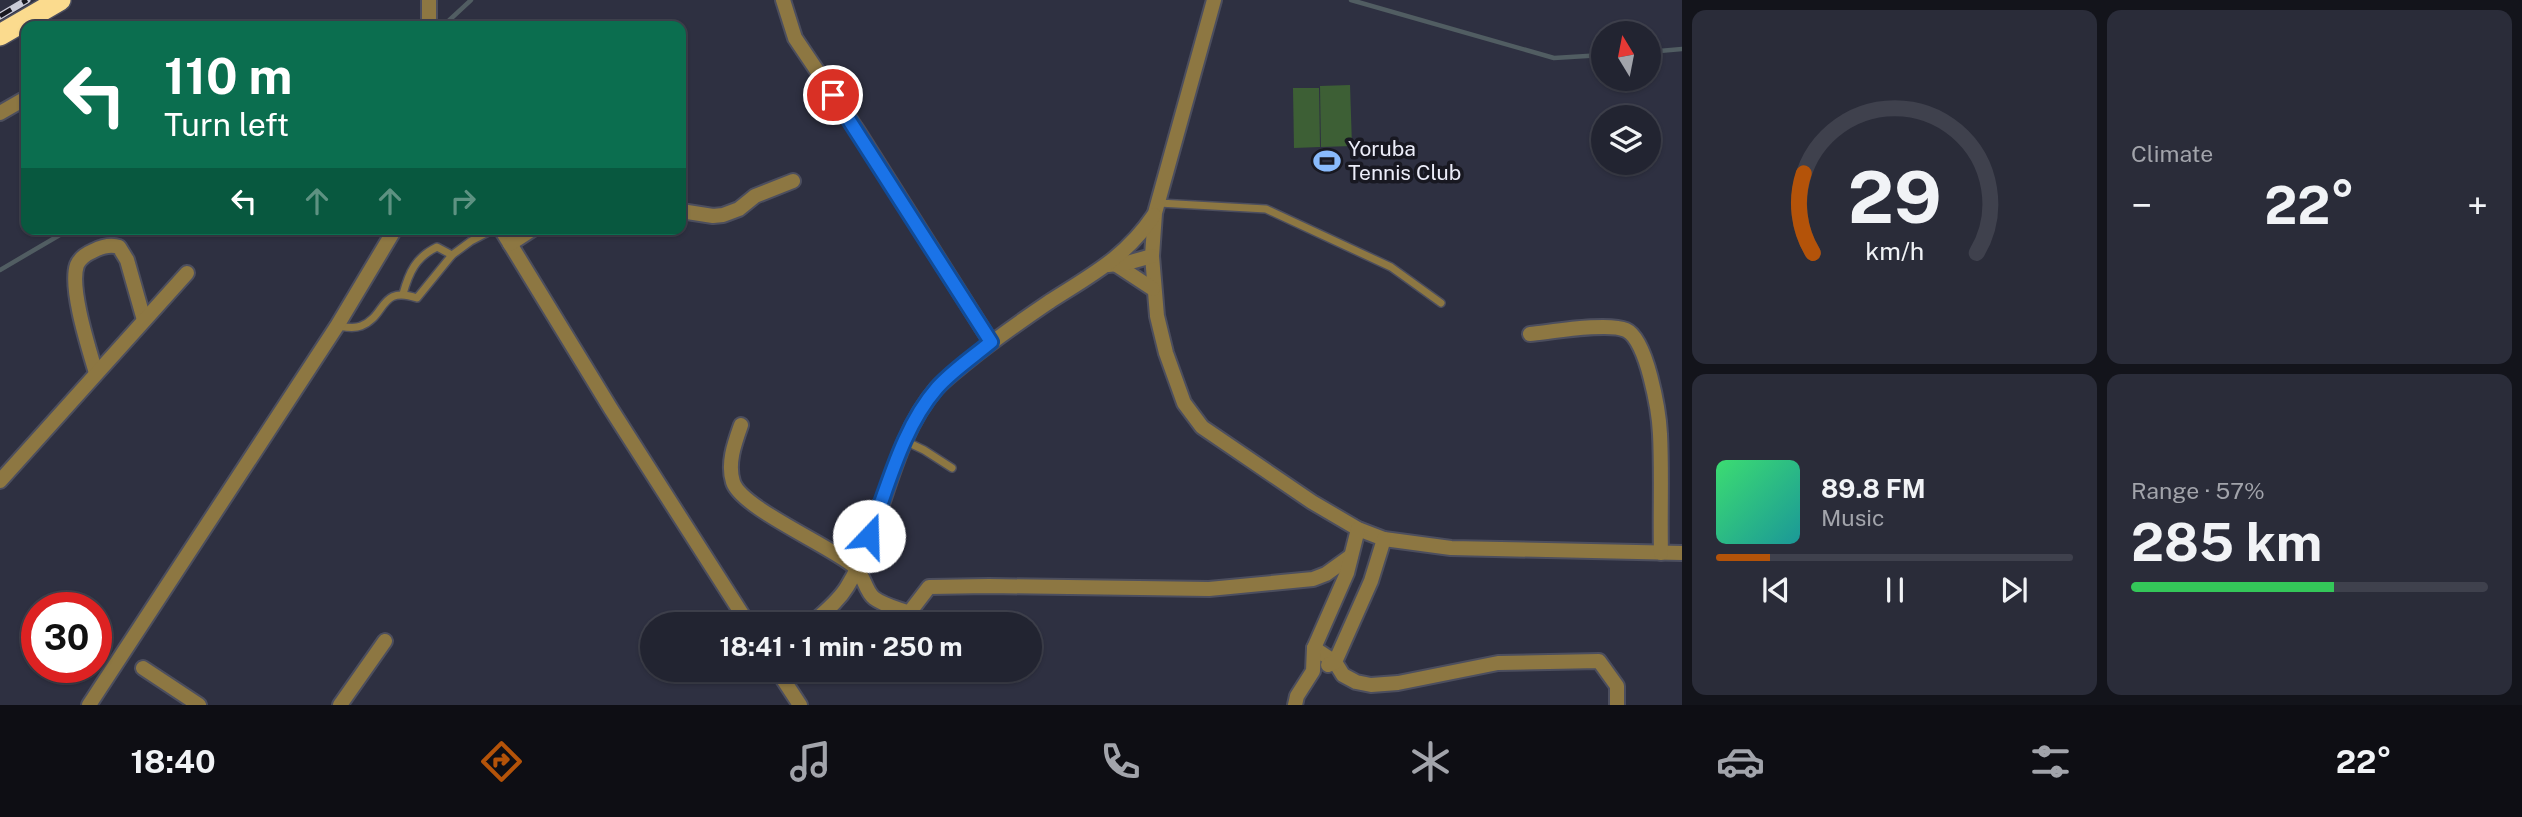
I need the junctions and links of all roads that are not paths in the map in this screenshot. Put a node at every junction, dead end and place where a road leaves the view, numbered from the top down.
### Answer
1 (60, 0) edge
2 (429, 0) edge
3 (783, 0) edge
4 (1214, 0) edge
5 (24, 21) edge
6 (429, 21) edge
7 (21, 23) edge
8 (0, 35) edge
9 (21, 101) edge
10 (0, 113) edge
11 (793, 181) dead end
12 (1156, 208) junction
13 (686, 212) edge
14 (391, 235) edge
15 (482, 235) edge
16 (505, 235) edge
17 (524, 235) edge
18 (510, 244) junction
19 (452, 255) junction
20 (1152, 256) junction
21 (1111, 265) junction
22 (187, 273) dead end
23 (1153, 289) junction
24 (403, 294) junction
25 (1441, 303) dead end
26 (144, 320) junction
27 (337, 326) junction
28 (1530, 334) dead end
29 (991, 342) junction
30 (96, 373) junction
31 (741, 425) dead end
32 (905, 441) junction
33 (952, 468) dead end
34 (0, 481) edge
35 (1358, 529) junction
36 (1384, 539) junction
37 (1682, 552) edge
38 (1661, 553) junction
39 (1351, 556) junction
40 (856, 568) junction
41 (741, 612) edge
42 (824, 612) edge
43 (385, 641) dead end
44 (1314, 648) junction
45 (1335, 662) junction
46 (143, 668) dead end
47 (1313, 671) junction
48 (785, 682) edge
49 (180, 700) edge
50 (89, 705) edge
51 (199, 705) edge
52 (340, 705) edge
53 (800, 705) edge
54 (1295, 705) edge
55 (1617, 705) edge

1 - 5 highway
2 - 6 street
3 - 29 street
4 - 12 street
7 - 8 highway
9 - 10 street
11 - 13 street
12 - 20 street
12 - 21 street
12 - 25 lane
14 - 27 street
15 - 19 lane
16 - 18 street
17 - 18 street
18 - 41 street
19 - 24 lane
19 - 24 lane
20 - 21 street
20 - 23 street
21 - 23 street
21 - 29 street
22 - 26 street
23 - 35 street
24 - 27 lane
26 - 30 street
26 - 30 street
27 - 50 street
28 - 38 street
29 - 32 street
30 - 34 street
31 - 40 street
32 - 33 lane
32 - 40 street
35 - 36 street
35 - 39 street
36 - 38 street
36 - 45 street
37 - 38 street
39 - 40 street
39 - 44 street
40 - 42 street
43 - 52 street
44 - 45 street
44 - 47 street
45 - 47 street
45 - 55 street
46 - 49 street
47 - 54 street
48 - 53 street
49 - 51 street

